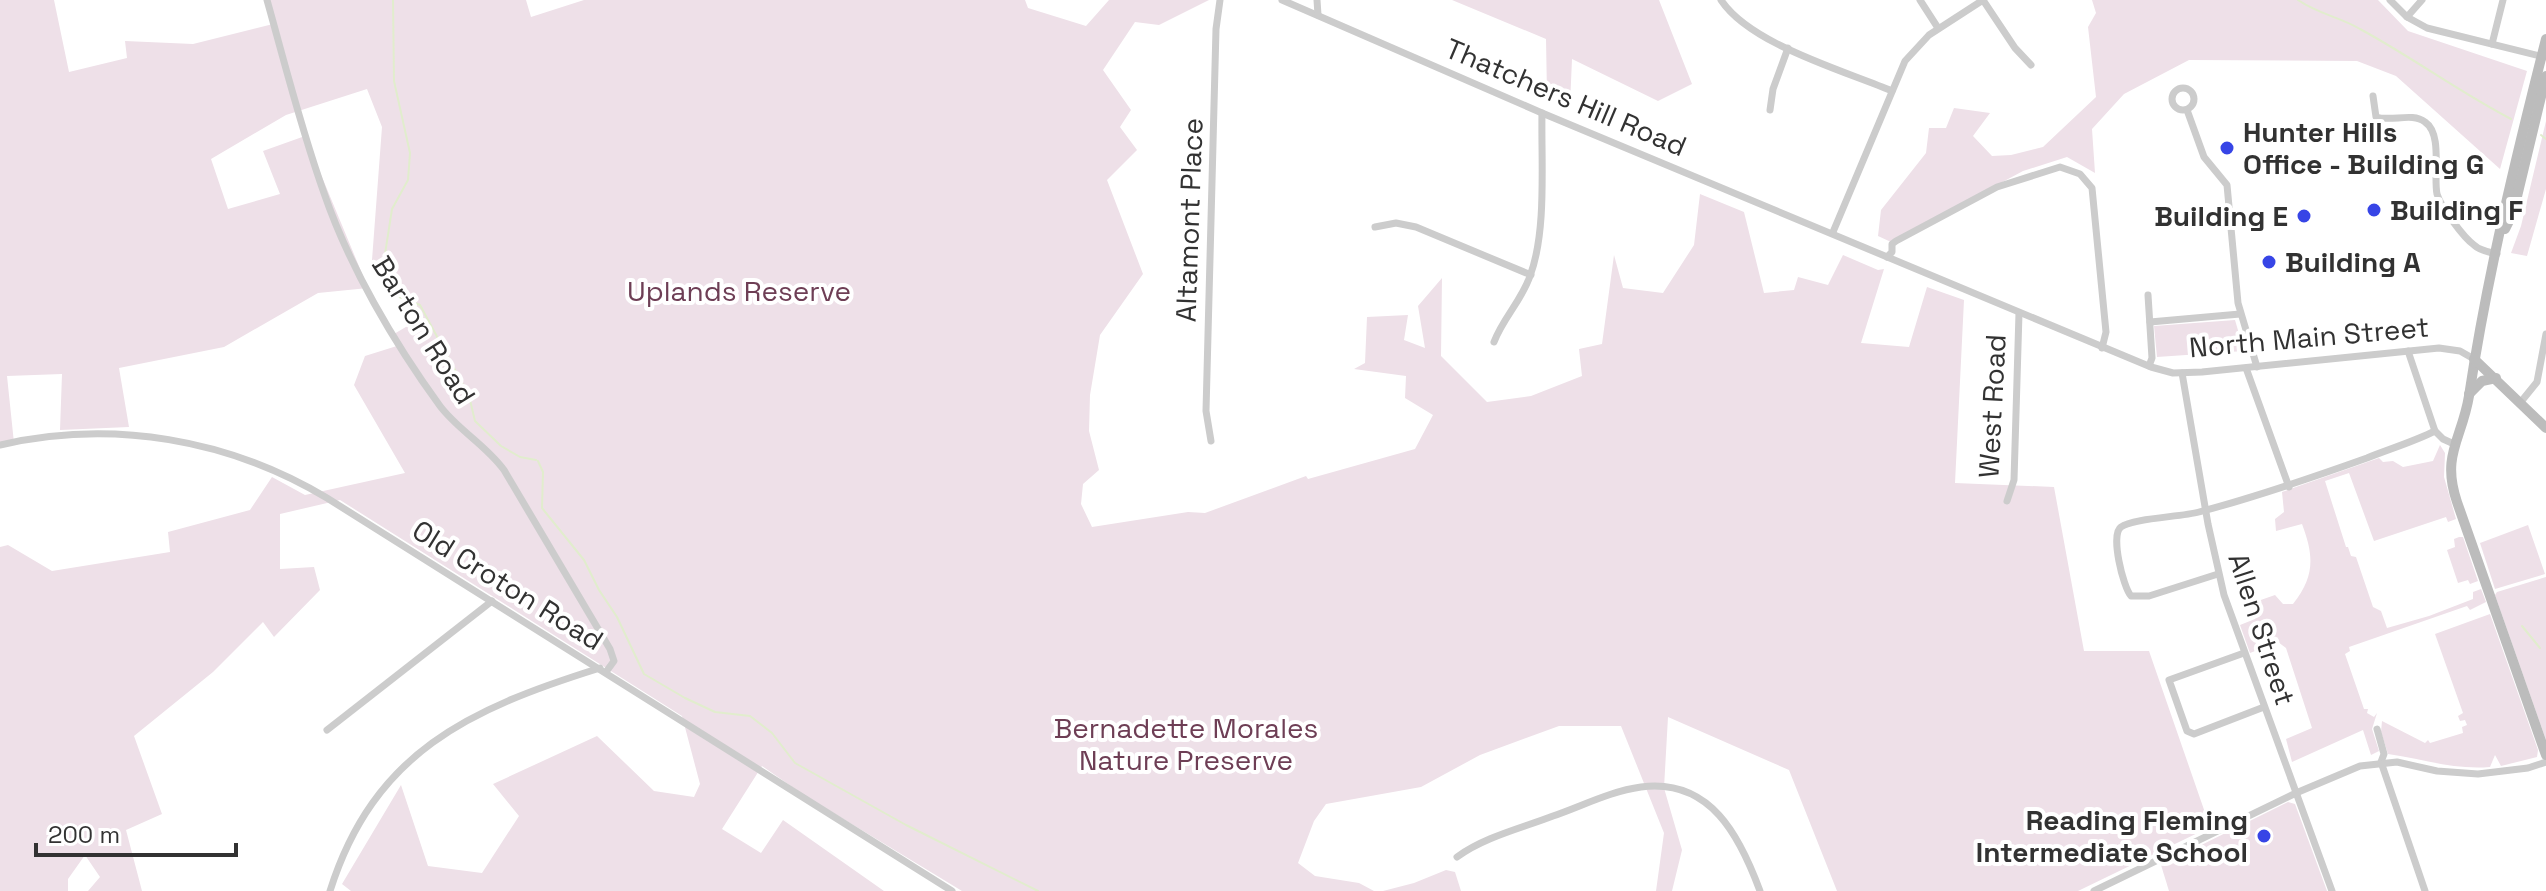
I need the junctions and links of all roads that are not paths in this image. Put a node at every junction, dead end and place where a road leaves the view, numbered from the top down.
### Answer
1 (267, 0) edge
2 (1220, 0) edge
3 (1282, 0) edge
4 (1317, 0) edge
5 (1721, 0) edge
6 (1920, 0) edge
7 (1983, 0) edge
8 (2390, 0) edge
9 (2422, 0) edge
10 (2503, 0) edge
11 (1318, 15) junction
12 (2407, 17) junction
13 (1938, 28) junction
14 (2546, 39) edge
15 (2492, 44) junction
16 (1788, 48) junction
17 (2544, 57) edge
18 (2031, 65) dead end
19 (2546, 76) edge
20 (1892, 91) junction
21 (2373, 96) dead end
22 (1770, 110) dead end
23 (2187, 110) dead end
24 (1542, 113) junction
25 (1375, 227) dead end
26 (1833, 232) junction
27 (2500, 242) junction
28 (2497, 254) junction
29 (1887, 257) junction
30 (1531, 275) junction
31 (2148, 295) dead end
32 (2019, 313) junction
33 (2240, 314) junction
34 (2150, 322) junction
35 (2546, 334) edge
36 (1494, 342) dead end
37 (2102, 348) junction
38 (2408, 351) junction
39 (2474, 359) junction
40 (2149, 366) junction
41 (2257, 367) junction
42 (2246, 368) junction
43 (2182, 373) junction
44 (2496, 378) junction
45 (2469, 394) junction
46 (2520, 403) junction
47 (2546, 428) edge
48 (2435, 431) junction
49 (1211, 441) dead end
50 (2454, 444) junction
51 (0, 445) edge
52 (2289, 487) junction
53 (2007, 501) dead end
54 (2206, 510) junction
55 (2218, 574) junction
56 (492, 601) junction
57 (2244, 653) junction
58 (603, 670) junction
59 (2264, 707) junction
60 (2377, 729) dead end
61 (327, 730) dead end
62 (2546, 755) edge
63 (2381, 762) junction
64 (2546, 762) edge
65 (2296, 793) junction
66 (1457, 857) dead end
67 (2104, 889) edge
68 (330, 891) edge
69 (952, 891) edge
70 (1760, 891) edge
71 (2094, 891) edge
72 (2332, 891) edge
73 (2425, 891) edge

1 - 58 street, Barton Road
2 - 49 street, Altamont Place
3 - 11 street, Thatchers Hill Road
4 - 11 street
5 - 16 street
6 - 13 street
7 - 13 street
7 - 18 street
8 - 12 street
9 - 12 street
10 - 15 street
11 - 24 street, Thatchers Hill Road
12 - 15 street
13 - 20 street
14 - 17 street
15 - 17 street
16 - 20 street
16 - 22 street
17 - 27 street
19 - 27 street
20 - 26 street
21 - 28 street
23 - 33 street
24 - 26 street, Thatchers Hill Road
24 - 30 street
25 - 30 street
26 - 29 street, North Main Street
27 - 28 street
28 - 39 street
29 - 32 street, North Main Street
29 - 37 street
30 - 36 street
31 - 34 street
32 - 37 street, North Main Street
32 - 53 street, West Road
33 - 34 street
33 - 41 street
34 - 40 street
35 - 46 street
37 - 40 street, North Main Street
38 - 39 street, North Main Street
38 - 41 street, North Main Street
38 - 48 street
39 - 44 street, North Main Street
39 - 45 street
40 - 43 street, North Main Street
41 - 42 street, North Main Street
42 - 43 street, North Main Street
42 - 52 street
43 - 54 street, Allen Street
44 - 45 street
44 - 46 street, North Main Street
45 - 50 street
46 - 47 street, North Main Street
48 - 50 street
48 - 52 street
50 - 62 street
51 - 56 street, Old Croton Road
52 - 54 street
54 - 55 street, Allen Street
54 - 55 street
55 - 57 street, Allen Street
56 - 58 street, Old Croton Road
56 - 61 street
57 - 59 street, Allen Street
57 - 59 street
58 - 68 street
58 - 69 street, Old Croton Road
59 - 65 street, Allen Street
60 - 63 street
63 - 64 street
63 - 65 street
63 - 73 street
65 - 67 street
65 - 72 street, Allen Street
66 - 70 street
67 - 71 street

